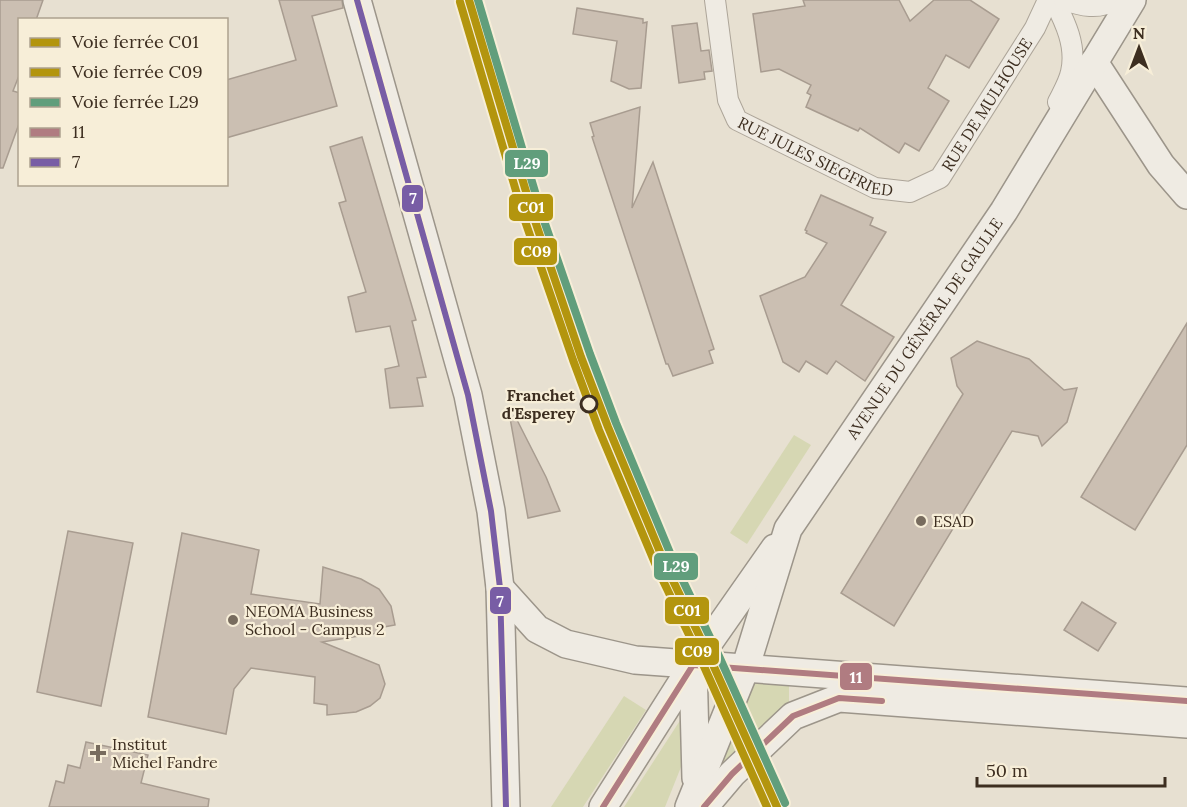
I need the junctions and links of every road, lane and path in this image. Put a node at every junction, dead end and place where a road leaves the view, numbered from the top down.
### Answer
1 (357, 0) edge
2 (715, 0) edge
3 (1048, 0) edge
4 (1054, 0) edge
5 (1064, 0) edge
6 (1115, 0) edge
7 (1132, 0) edge
8 (1094, 62) junction
9 (910, 192) joint
10 (1187, 195) edge
11 (1004, 210) junction
12 (788, 529) junction
13 (500, 588) junction
14 (693, 665) junction
15 (745, 669) junction
16 (1187, 701) edge
17 (1187, 724) edge
18 (697, 801) edge
19 (506, 807) edge
20 (603, 807) edge

1 - 13 main road
2 - 9 street, RUE JULES SIEGFRIED
3 - 9 street, RUE DE MULHOUSE
4 - 11 street
5 - 6 street
7 - 8 main road, AVENUE DU GÉNÉRAL DE GAULLE
8 - 10 main road
8 - 11 main road, AVENUE DU GÉNÉRAL DE GAULLE
11 - 12 main road, AVENUE DU GÉNÉRAL DE GAULLE
12 - 14 main road
12 - 15 main road, AVENUE DU GÉNÉRAL DE GAULLE
13 - 14 main road
13 - 19 main road
14 - 15 main road
14 - 18 main road
14 - 20 main road
15 - 16 main road
15 - 18 main road, AVENUE DU GÉNÉRAL DE GAULLE
17 - 18 main road

